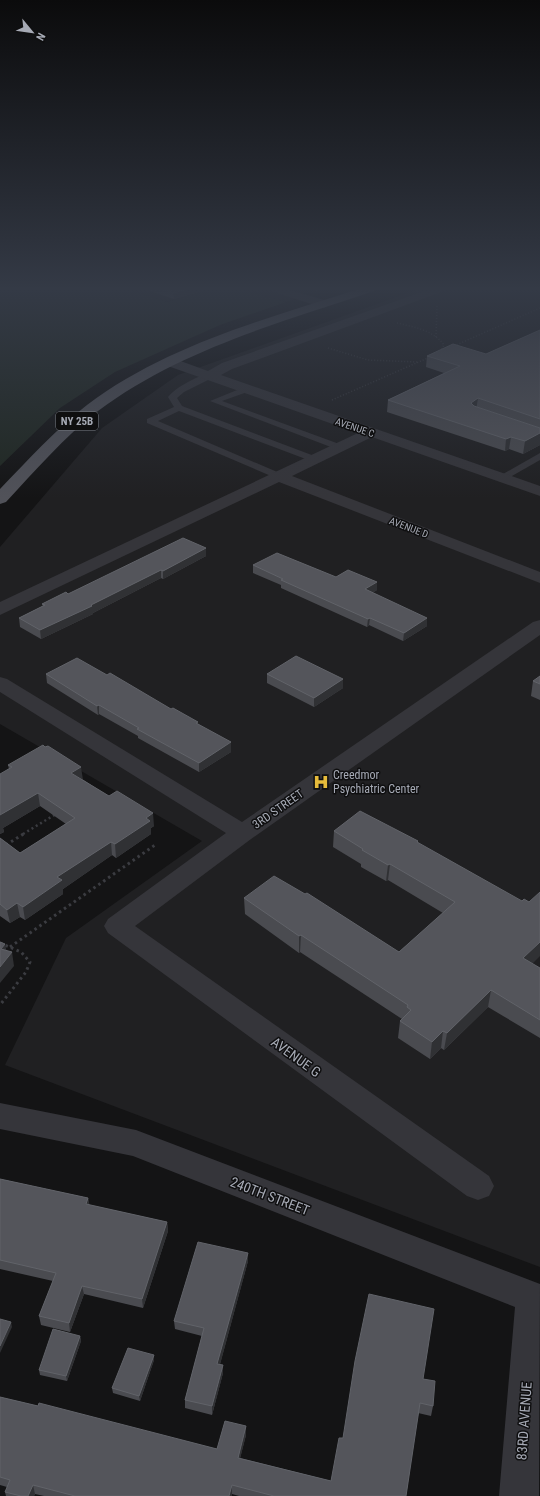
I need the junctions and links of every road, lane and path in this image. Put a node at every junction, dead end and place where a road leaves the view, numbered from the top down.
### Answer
1 (177, 359) edge
2 (247, 359) edge
3 (364, 359) edge
4 (170, 362) junction
5 (417, 362) edge
6 (417, 362) edge
7 (209, 376) junction
8 (247, 389) junction
9 (179, 408) junction
10 (308, 410) junction
11 (370, 432) junction
12 (339, 447) junction
13 (540, 456) edge
14 (314, 459) junction
15 (278, 476) junction
16 (501, 478) junction
17 (540, 491) edge
18 (0, 499) edge
19 (540, 578) edge
20 (0, 609) edge
21 (540, 626) edge
22 (0, 684) edge
23 (59, 812) edge
24 (243, 833) junction
25 (155, 845) dead end
26 (0, 849) edge
27 (117, 926) joint
28 (0, 943) edge
29 (10, 947) junction
30 (0, 1005) edge
31 (0, 1116) edge
32 (478, 1186) dead end
33 (533, 1298) joint
34 (519, 1496) edge

1 - 4 main road, NY 25B
2 - 7 street
3 - 5 path
4 - 7 street, AVENUE C
4 - 18 main road, NY 25B
6 - 10 path
7 - 8 street, AVENUE C
7 - 9 lane
8 - 10 street, AVENUE C
8 - 12 lane
9 - 14 lane
9 - 15 lane
10 - 11 street, AVENUE C
11 - 12 street
11 - 16 street, AVENUE C
12 - 14 street
13 - 16 lane
14 - 15 street
15 - 19 street, AVENUE D
15 - 20 street
16 - 17 street, AVENUE C
21 - 24 street, 3RD STREET
22 - 24 street
23 - 26 path
24 - 27 street, 3RD STREET
25 - 29 path
27 - 32 street, AVENUE G
28 - 29 path
29 - 30 path
31 - 33 street, 240TH STREET
33 - 34 street, 83RD AVENUE

